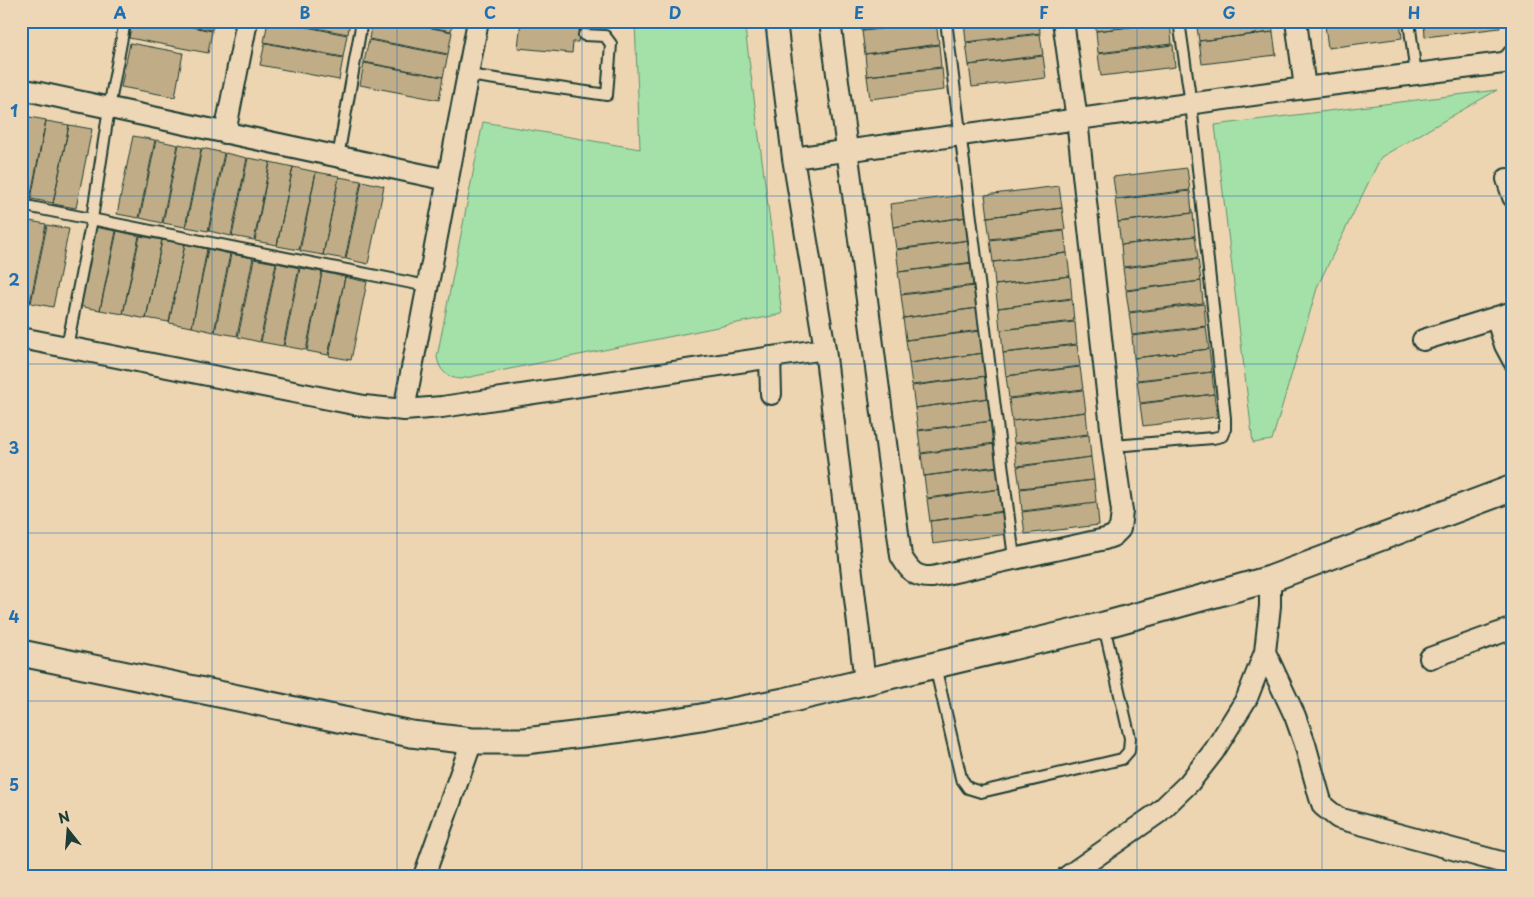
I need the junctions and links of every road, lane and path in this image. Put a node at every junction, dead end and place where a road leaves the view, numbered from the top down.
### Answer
1 (125, 21) edge
2 (247, 21) edge
3 (362, 21) edge
4 (478, 21) edge
5 (776, 21) edge
6 (830, 21) edge
7 (946, 21) edge
8 (1063, 21) edge
9 (1179, 21) edge
10 (1296, 21) edge
11 (1409, 21) edge
12 (584, 35) dead end
13 (1513, 55) edge
14 (1416, 75) junction
15 (468, 76) junction
16 (1305, 88) junction
17 (21, 89) edge
18 (1191, 104) junction
19 (109, 108) junction
20 (1076, 120) junction
21 (225, 133) junction
22 (960, 136) junction
23 (848, 150) junction
24 (338, 156) junction
25 (793, 158) junction
26 (448, 180) junction
27 (21, 205) edge
28 (92, 219) junction
29 (427, 286) junction
30 (1505, 314) edge
31 (21, 338) edge
32 (1422, 340) dead end
33 (67, 347) junction
34 (825, 349) junction
35 (770, 358) junction
36 (1513, 360) edge
37 (771, 394) dead end
38 (404, 410) junction
39 (1113, 446) junction
40 (1513, 488) edge
41 (1014, 558) junction
42 (1270, 579) junction
43 (1104, 625) junction
44 (1513, 628) edge
45 (1265, 652) junction
46 (21, 653) edge
47 (1430, 658) dead end
48 (935, 665) junction
49 (865, 682) junction
50 (472, 741) junction
51 (1512, 865) edge
52 (424, 876) edge
53 (1068, 876) edge

1 - 19 lane
2 - 21 street
3 - 24 lane
4 - 15 street
5 - 25 street
6 - 23 street
7 - 22 lane
8 - 20 street
9 - 18 lane
10 - 16 street
11 - 14 lane
12 - 15 lane
13 - 14 street
14 - 16 street
15 - 26 street
16 - 18 street
17 - 19 street
18 - 20 street
18 - 39 lane
19 - 21 street
19 - 28 lane
20 - 22 street
20 - 39 street
21 - 24 street
22 - 23 street
22 - 41 lane
23 - 25 street
23 - 41 street
24 - 26 street
25 - 34 street
26 - 29 street
27 - 28 lane
28 - 29 lane
28 - 33 lane
29 - 38 street
30 - 32 street
30 - 36 street
31 - 33 street
33 - 38 street
34 - 35 street
34 - 49 street
35 - 37 street
35 - 38 street
39 - 41 street
40 - 42 street
42 - 43 street
42 - 45 street
43 - 48 street
43 - 48 lane
44 - 47 street
45 - 51 street
45 - 53 street
46 - 50 street
48 - 49 street
49 - 50 street
50 - 52 street

